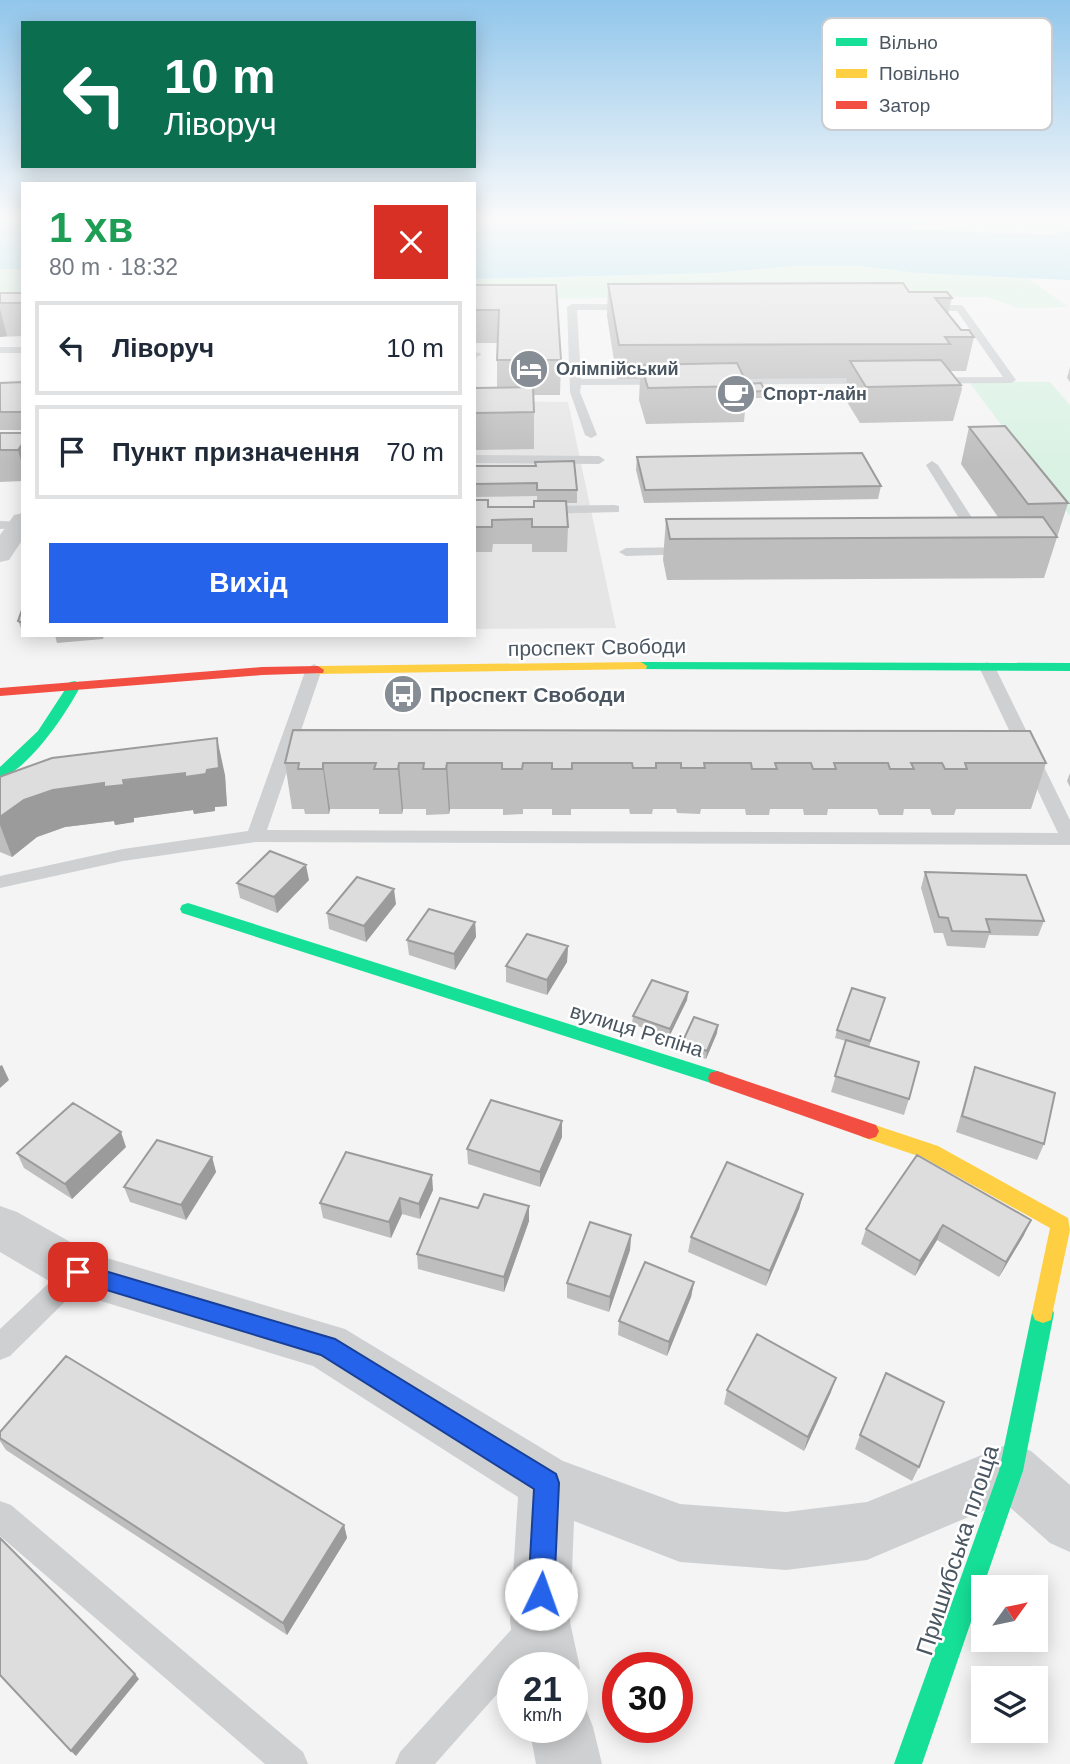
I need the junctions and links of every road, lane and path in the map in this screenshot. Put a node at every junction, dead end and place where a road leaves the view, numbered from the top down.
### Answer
1 (558, 307) edge
2 (572, 307) junction
3 (0, 350) edge
4 (21, 350) edge
5 (576, 382) junction
6 (591, 435) dead end
7 (476, 459) edge
8 (600, 460) dead end
9 (932, 465) dead end
10 (614, 509) dead end
11 (530, 510) edge
12 (14, 523) edge
13 (969, 547) edge
14 (708, 550) edge
15 (626, 552) dead end
16 (0, 554) edge
17 (987, 667) junction
18 (1070, 667) edge
19 (314, 669) junction
20 (75, 685) junction
21 (0, 692) edge
22 (0, 774) edge
23 (256, 836) junction
24 (1070, 839) edge
25 (0, 882) edge
26 (188, 909) dead end
27 (1070, 1200) edge
28 (1061, 1224) junction
29 (0, 1227) edge
30 (78, 1272) junction
31 (0, 1347) edge
32 (1011, 1472) junction
33 (547, 1483) junction
34 (0, 1516) edge
35 (1070, 1523) edge
36 (545, 1645) edge
37 (564, 1743) edge
38 (291, 1764) edge
39 (412, 1764) edge
40 (569, 1764) edge
41 (908, 1764) edge

1 - 2 lane
2 - 5 lane
2 - 5 lane
3 - 4 lane
5 - 6 lane
7 - 8 lane
9 - 13 lane
10 - 11 lane
12 - 16 street
14 - 15 lane
17 - 18 street, проспект Свободи
17 - 19 street, проспект Свободи
17 - 24 lane
19 - 20 street, проспект Свободи
19 - 23 lane
20 - 21 street, проспект Свободи
20 - 22 street
23 - 24 lane
23 - 25 lane
26 - 28 street, вулиця Рєпіна
27 - 28 lane
28 - 32 street, Пришибська площа
29 - 30 street
30 - 31 lane
30 - 33 street
32 - 33 street
32 - 35 street
32 - 41 street, Пришибська площа
33 - 36 street
34 - 38 lane
36 - 39 lane
37 - 40 street

